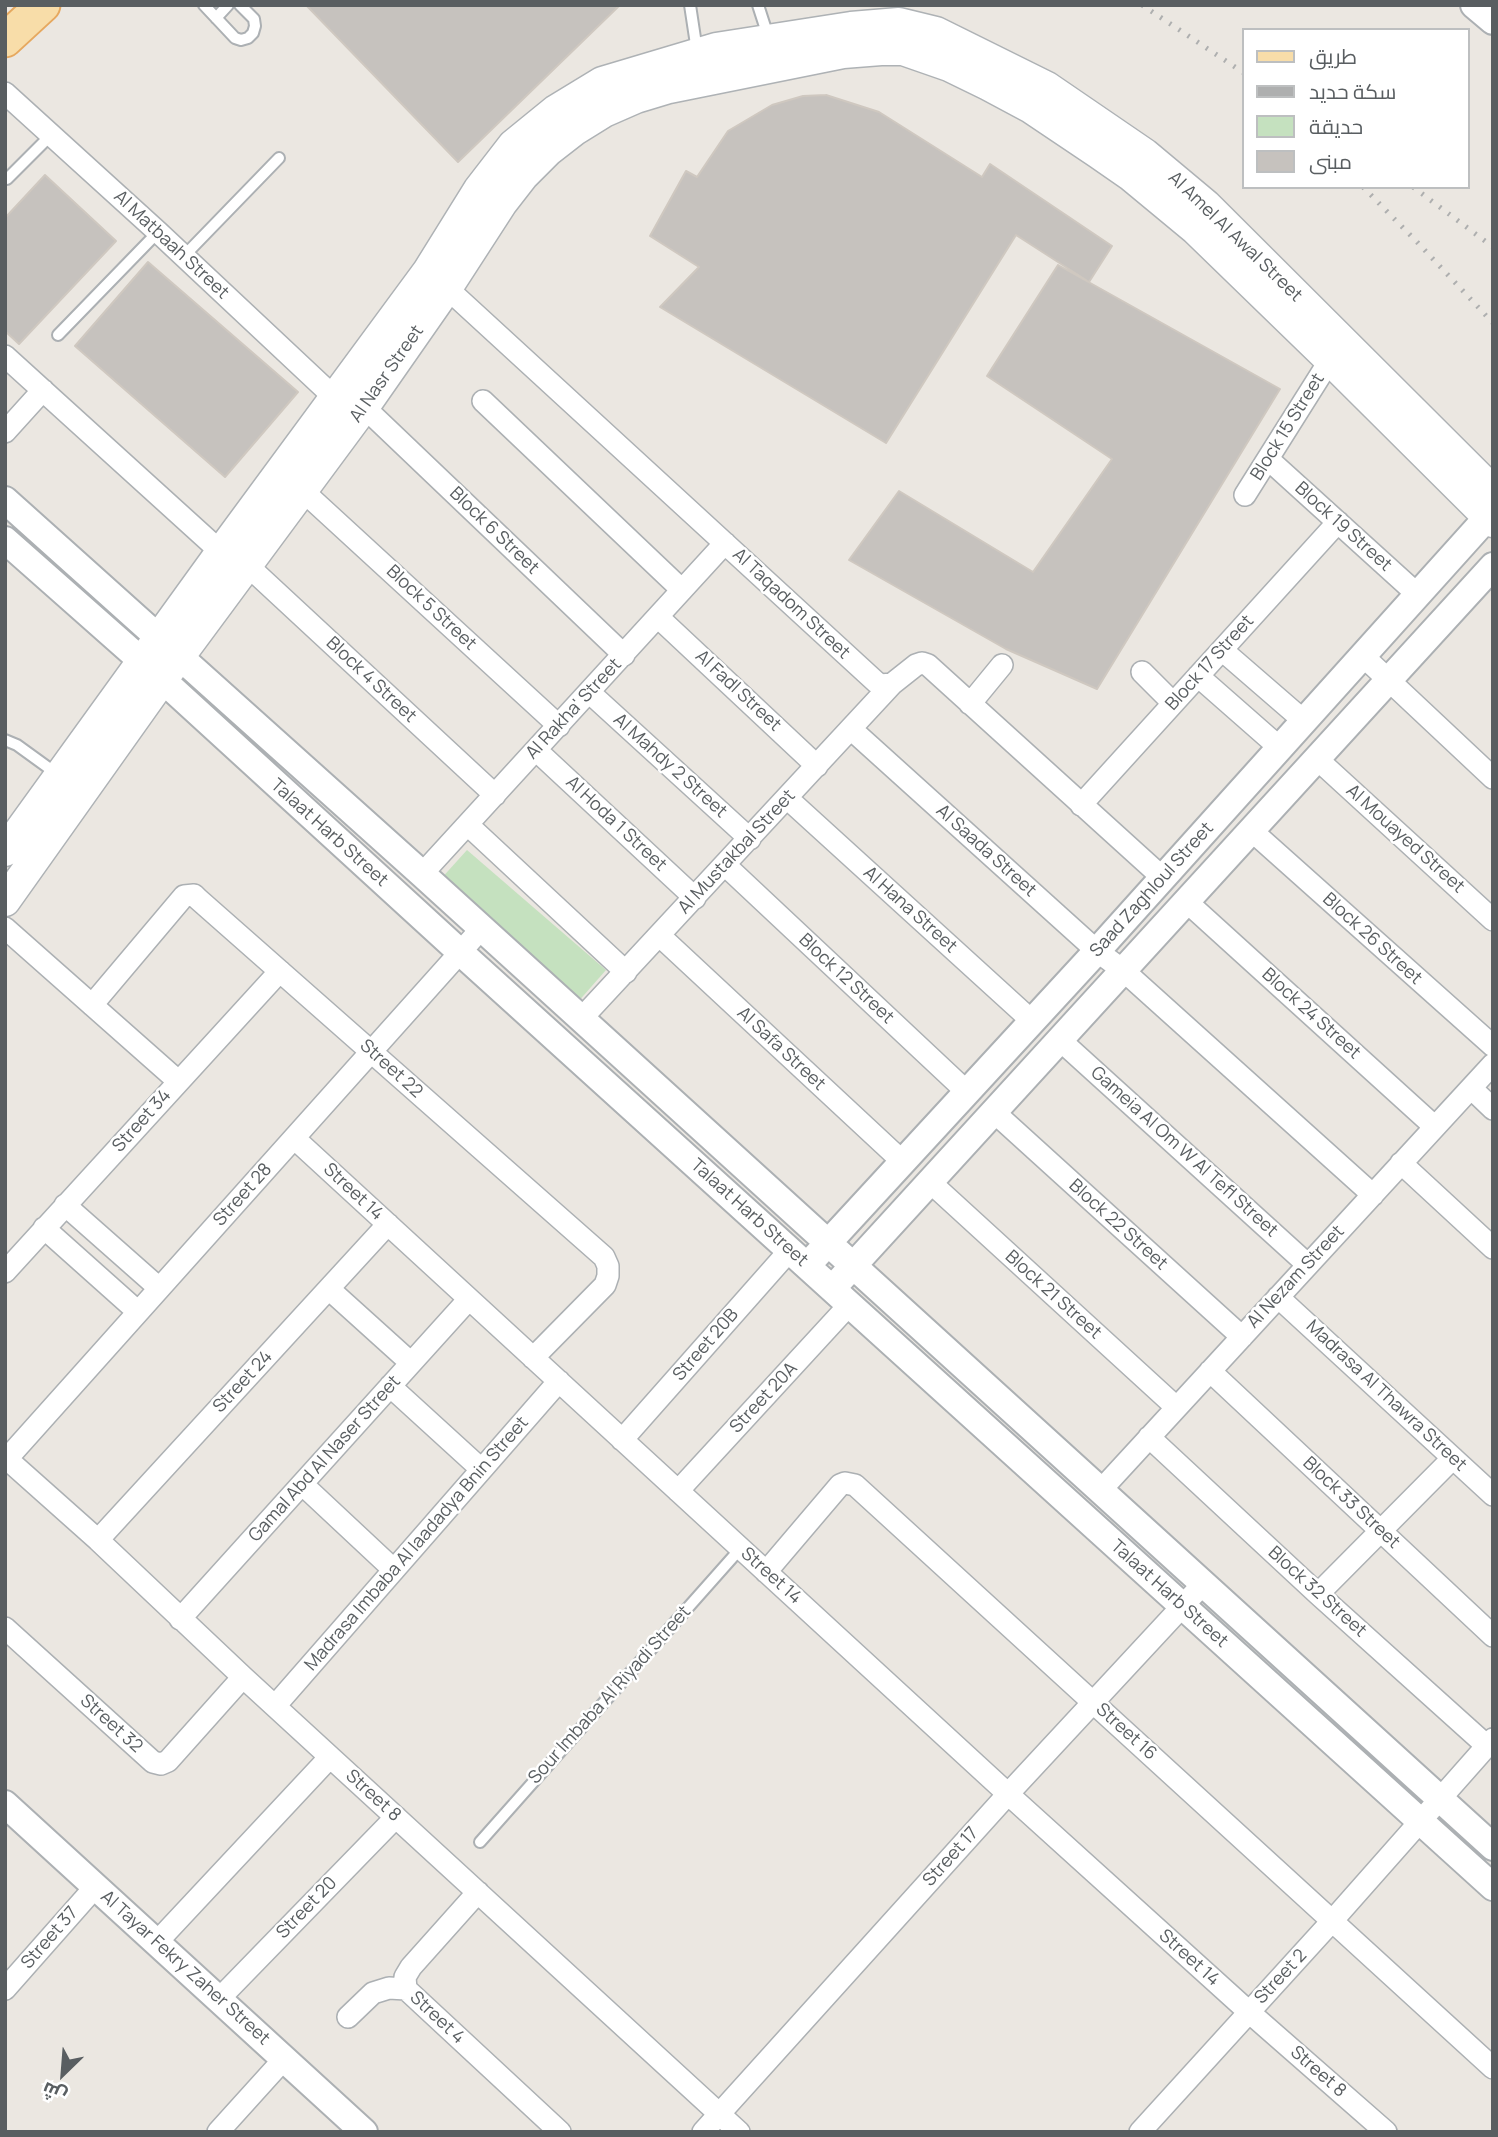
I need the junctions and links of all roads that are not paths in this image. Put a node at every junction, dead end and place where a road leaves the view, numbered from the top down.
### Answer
1 (43, 5) edge
2 (204, 5) edge
3 (228, 5) edge
4 (240, 5) edge
5 (690, 5) edge
6 (758, 5) edge
7 (1474, 5) edge
8 (216, 18) junction
9 (1493, 21) edge
10 (898, 26) edge
11 (769, 38) junction
12 (5, 40) edge
13 (697, 53) junction
14 (5, 93) edge
15 (51, 135) junction
16 (279, 158) dead end
17 (7, 179) dead end
18 (158, 232) junction
19 (184, 256) junction
20 (438, 280) junction
21 (58, 335) dead end
22 (5, 356) edge
23 (1330, 360) junction
24 (43, 390) junction
25 (335, 398) junction
26 (483, 401) dead end
27 (364, 407) junction
28 (5, 432) edge
29 (1268, 459) junction
30 (303, 491) junction
31 (1245, 495) dead end
32 (5, 500) edge
33 (1491, 510) edge
34 (1338, 522) junction
35 (5, 540) edge
36 (725, 543) junction
37 (234, 558) junction
38 (1493, 566) edge
39 (682, 590) junction
40 (1417, 594) junction
41 (658, 617) junction
42 (1222, 650) junction
43 (624, 655) junction
44 (1363, 656) junction
45 (161, 659) junction
46 (1002, 665) dead end
47 (1142, 673) dead end
48 (1198, 676) junction
49 (1388, 680) junction
50 (892, 684) junction
51 (590, 693) junction
52 (1173, 703) junction
53 (970, 704) junction
54 (1304, 721) junction
55 (559, 726) junction
56 (851, 729) junction
57 (5, 740) edge
58 (1280, 748) junction
59 (536, 750) junction
60 (1316, 758) junction
61 (817, 766) junction
62 (60, 776) junction
63 (1493, 778) edge
64 (495, 795) junction
65 (787, 798) junction
66 (1082, 805) junction
67 (468, 825) junction
68 (1252, 831) junction
69 (750, 839) junction
70 (5, 851) edge
71 (725, 866) junction
72 (422, 874) junction
73 (1163, 878) junction
74 (695, 898) junction
75 (5, 901) edge
76 (1187, 902) junction
77 (1493, 920) edge
78 (5, 929) edge
79 (481, 929) junction
80 (660, 936) junction
81 (1097, 951) junction
82 (460, 952) junction
83 (280, 971) junction
84 (1124, 971) junction
85 (626, 972) junction
86 (92, 1005) junction
87 (581, 1019) junction
88 (1032, 1021) junction
89 (1060, 1040) junction
90 (1493, 1046) edge
91 (371, 1052) junction
92 (1493, 1064) edge
93 (178, 1081) junction
94 (1471, 1088) junction
95 (967, 1092) junction
96 (1493, 1109) edge
97 (994, 1112) junction
98 (1435, 1127) junction
99 (294, 1138) junction
100 (903, 1161) junction
101 (1401, 1163) junction
102 (930, 1182) junction
103 (1373, 1195) junction
104 (65, 1205) junction
105 (388, 1224) junction
106 (44, 1228) junction
107 (828, 1244) junction
108 (1493, 1248) edge
109 (799, 1258) junction
110 (1308, 1265) junction
111 (852, 1266) junction
112 (6, 1268) edge
113 (159, 1288) junction
114 (329, 1289) junction
115 (841, 1296) junction
116 (1278, 1297) junction
117 (469, 1299) junction
118 (137, 1311) junction
119 (1241, 1337) junction
120 (533, 1357) junction
121 (411, 1363) junction
122 (1210, 1371) junction
123 (559, 1381) junction
124 (390, 1386) junction
125 (1176, 1407) junction
126 (1149, 1437) junction
127 (622, 1440) junction
128 (1453, 1458) junction
129 (6, 1460) edge
130 (481, 1469) junction
131 (302, 1484) junction
132 (1100, 1490) junction
133 (678, 1491) junction
134 (1493, 1495) edge
135 (1381, 1531) junction
136 (99, 1540) junction
137 (740, 1549) junction
138 (394, 1570) junction
139 (766, 1572) junction
140 (1203, 1584) junction
141 (1318, 1594) junction
142 (1182, 1607) junction
143 (180, 1619) junction
144 (5, 1629) edge
145 (1493, 1636) edge
146 (243, 1677) junction
147 (1093, 1702) junction
148 (275, 1706) junction
149 (1490, 1742) edge
150 (330, 1757) junction
151 (1008, 1794) junction
152 (1440, 1799) junction
153 (5, 1804) edge
154 (396, 1817) junction
155 (1420, 1822) junction
156 (481, 1842) dead end
157 (1493, 1847) edge
158 (96, 1886) junction
159 (1493, 1887) edge
160 (478, 1892) junction
161 (1333, 1920) junction
162 (157, 1942) junction
163 (6, 1988) edge
164 (406, 1989) junction
165 (219, 1999) junction
166 (1249, 2012) junction
167 (348, 2017) dead end
168 (284, 2059) junction
169 (1493, 2068) edge
170 (719, 2113) junction
171 (218, 2132) edge
172 (364, 2132) edge
173 (560, 2132) edge
174 (703, 2132) edge
175 (739, 2132) edge
176 (1140, 2132) edge
177 (1386, 2132) edge

1 - 12 main road
2 - 8 lane
3 - 8 lane
4 - 8 lane
5 - 13 lane
6 - 11 lane
7 - 9 street
10 - 11 main road, Al Nasr Street
10 - 20 main road, Al Nasr Street
10 - 23 main road, Al Amel Al Awal Street
10 - 33 main road, Al Amel Al Awal Street
11 - 13 main road, Al Nasr Street
13 - 20 main road, Al Nasr Street
14 - 15 street, Al Matbaah Street
15 - 17 lane
15 - 18 street, Al Matbaah Street
16 - 19 lane
18 - 19 street, Al Matbaah Street
18 - 21 lane
19 - 25 street, Al Matbaah Street
20 - 25 main road, Al Nasr Street
20 - 27 main road, Al Nasr Street
20 - 36 street, Al Taqadom Street
22 - 24 street, Block 4 Street
23 - 29 street, Block 15 Street
23 - 33 main road, Al Amel Al Awal Street
24 - 28 street
24 - 37 street, Block 4 Street
25 - 37 main road, Al Nasr Street
26 - 39 street
27 - 30 main road, Al Nasr Street
27 - 43 street, Block 6 Street
29 - 31 street, Block 15 Street
29 - 34 street, Block 19 Street
30 - 37 main road, Al Nasr Street
30 - 55 street, Block 5 Street
32 - 45 street, Talaat Harb Street
33 - 40 street, Saad Zaghloul Street
34 - 40 street, Block 19 Street
34 - 42 street, Block 17 Street
35 - 45 street, Talaat Harb Street
36 - 39 street, Al Rakha' Street
36 - 50 street, Al Taqadom Street
37 - 45 main road, Al Nasr Street
37 - 64 street, Block 4 Street
38 - 49 street, Saad Zaghloul Street
39 - 41 street, Al Rakha' Street
40 - 44 street, Saad Zaghloul Street
41 - 43 street, Al Rakha' Street
41 - 61 street, Al Fadl Street
42 - 48 street, Block 17 Street
42 - 54 street
43 - 51 street, Al Rakha' Street
44 - 49 street
44 - 54 street, Saad Zaghloul Street
45 - 62 main road, Al Nasr Street
45 - 72 street, Talaat Harb Street
45 - 75 main road, Al Nasr Street
45 - 82 street, Talaat Harb Street
46 - 53 street
47 - 52 street
48 - 52 street, Block 17 Street
48 - 58 street
49 - 60 street, Saad Zaghloul Street
49 - 63 street
50 - 53 street
50 - 56 street, Al Mustakbal Street
51 - 55 street, Al Rakha' Street
51 - 69 street, Al Mahdy 2 Street
52 - 66 street, Block 17 Street
53 - 66 street
54 - 58 street, Saad Zaghloul Street
55 - 59 street, Al Rakha' Street
56 - 61 street, Al Mustakbal Street
56 - 81 street, Al Saada Street
57 - 62 lane
58 - 73 street, Saad Zaghloul Street
59 - 64 street, Al Rakha' Street
59 - 74 street, Al Hoda 1 Street
60 - 68 street, Saad Zaghloul Street
60 - 77 street, Al Mouayed Street
61 - 65 street, Al Mustakbal Street
62 - 70 main road, Al Nasr Street
64 - 67 street, Al Rakha' Street
65 - 69 street, Al Mustakbal Street
65 - 88 street, Al Hana Street
66 - 73 street
67 - 72 street, Al Rakha' Street
67 - 85 street
68 - 76 street, Saad Zaghloul Street
68 - 90 street, Block 26 Street
69 - 71 street, Al Mustakbal Street
71 - 74 street, Al Mustakbal Street
71 - 95 street, Block 12 Street
72 - 79 street, Talaat Harb Street
73 - 81 street, Saad Zaghloul Street
74 - 80 street, Al Mustakbal Street
76 - 84 street, Saad Zaghloul Street
76 - 98 street, Block 24 Street
78 - 86 street
79 - 82 street, Street 28
79 - 87 street, Talaat Harb Street
80 - 85 street, Al Mustakbal Street
80 - 100 street, Al Safa Street
81 - 84 street, Al Saada Street
81 - 88 street, Saad Zaghloul Street
82 - 91 street, Street 28
82 - 109 street, Talaat Harb Street
83 - 86 street, Street 22
83 - 91 street, Street 22
83 - 93 street, Street 34
84 - 89 street, Saad Zaghloul Street
84 - 103 street
85 - 87 street, Al Mustakbal Street
86 - 93 street
87 - 107 street, Talaat Harb Street
88 - 95 street, Saad Zaghloul Street
89 - 97 street, Saad Zaghloul Street
89 - 110 street, Gameia Al Om W Al Tefl Street
91 - 99 street, Street 28
91 - 120 street, Street 22
92 - 94 street, Al Nezam Street
93 - 104 street, Street 34
94 - 96 street
94 - 98 street, Al Nezam Street
95 - 100 street, Saad Zaghloul Street
97 - 102 street, Saad Zaghloul Street
97 - 119 street, Block 22 Street
98 - 101 street, Al Nezam Street
99 - 105 street, Street 14
99 - 113 street, Street 28
100 - 107 street, Saad Zaghloul Street
101 - 103 street, Al Nezam Street
101 - 108 street
102 - 111 street, Saad Zaghloul Street
102 - 125 street, Block 21 Street
103 - 110 street, Al Nezam Street
104 - 106 street, Street 34
104 - 113 street
105 - 114 street, Street 24
105 - 117 street, Street 14
106 - 112 street, Street 34
106 - 118 street
107 - 109 street, Saad Zaghloul Street
107 - 111 street, Talaat Harb Street
109 - 115 street, Talaat Harb Street
109 - 127 street, Street 20B
110 - 116 street, Al Nezam Street
111 - 115 street, Saad Zaghloul Street
111 - 132 street, Talaat Harb Street
113 - 118 street, Street 28
114 - 121 street
114 - 136 street, Street 24
115 - 133 street, Street 20A
115 - 142 street, Talaat Harb Street
116 - 119 street, Al Nezam Street
116 - 128 street, Madrasa Al Thawra Street
117 - 120 street, Street 14
117 - 121 street, Gamal Abd Al Naser Street
118 - 129 street, Street 28
119 - 122 street, Al Nezam Street
120 - 123 street, Street 14
121 - 124 street, Gamal Abd Al Naser Street
122 - 125 street, Al Nezam Street
122 - 135 street, Block 33 Street
123 - 127 street, Street 14
123 - 130 street, Madrasa Imbaba Al Iaadadya Bnin Street
124 - 130 street
124 - 131 street, Gamal Abd Al Naser Street
125 - 126 street, Al Nezam Street
126 - 132 street, Al Nezam Street
126 - 141 street, Block 32 Street
127 - 133 street, Street 14
128 - 134 street, Madrasa Al Thawra Street
128 - 135 street
129 - 136 street, Street 8
130 - 138 street, Madrasa Imbaba Al Iaadadya Bnin Street
131 - 138 street
131 - 143 street, Gamal Abd Al Naser Street
132 - 140 street, Talaat Harb Street
133 - 137 street, Street 14
135 - 141 street
135 - 145 street, Block 33 Street
136 - 143 street, Street 8
137 - 139 street, Street 14
137 - 156 lane, Sour Imbaba Al Riyadi Street
138 - 148 street, Madrasa Imbaba Al Iaadadya Bnin Street
139 - 147 street, Street 16
139 - 151 street, Street 14
140 - 142 street, Street 17
140 - 152 street, Talaat Harb Street
141 - 149 street, Block 32 Street
142 - 147 street, Street 17
142 - 155 street, Talaat Harb Street
143 - 146 street, Street 8
144 - 146 street, Street 32
146 - 148 street, Street 8
147 - 151 street, Street 17
147 - 161 street, Street 16
148 - 150 street, Street 8
149 - 152 street, Street 2
150 - 154 street, Street 8
150 - 162 street
151 - 166 street, Street 14
151 - 170 street, Street 17
152 - 155 street, Street 2
152 - 157 street, Talaat Harb Street
153 - 158 street, Al Tayar Fekry Zaher Street
154 - 160 street, Street 8
154 - 165 street, Street 20
155 - 159 street, Talaat Harb Street
155 - 161 street, Street 2
158 - 162 street, Al Tayar Fekry Zaher Street
158 - 163 street, Street 37
160 - 164 street, Street 4
160 - 170 street, Street 8
161 - 166 street, Street 2
161 - 169 street, Street 16
162 - 165 street, Al Tayar Fekry Zaher Street
164 - 167 street
164 - 173 street, Street 4
165 - 168 street, Al Tayar Fekry Zaher Street
166 - 176 street, Street 2
166 - 177 street, Street 8
168 - 171 street
168 - 172 street, Al Tayar Fekry Zaher Street
170 - 174 street, Street 17
170 - 175 street, Street 8

